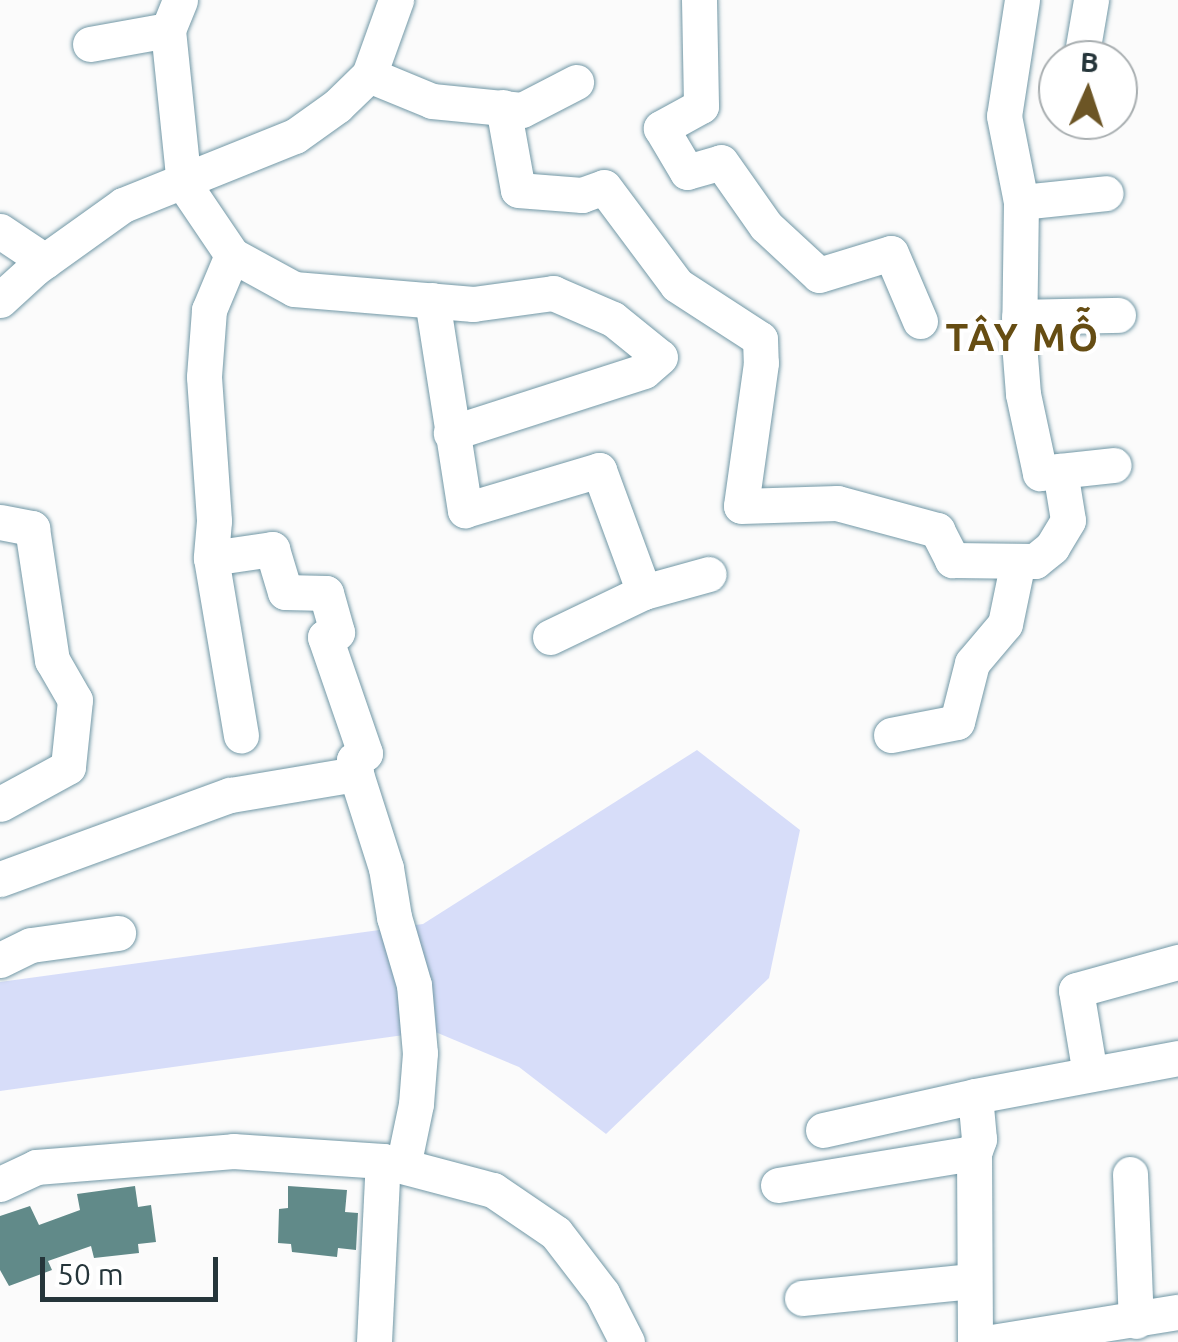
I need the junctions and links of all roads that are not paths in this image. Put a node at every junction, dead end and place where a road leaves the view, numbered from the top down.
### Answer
1 (396, 0) edge
2 (698, 0) edge
3 (1022, 0) edge
4 (1090, 0) edge
5 (174, 15) edge
6 (1083, 40) edge
7 (90, 44) dead end
8 (369, 75) junction
9 (576, 82) dead end
10 (503, 107) junction
11 (184, 184) junction
12 (1106, 193) dead end
13 (1021, 202) junction
14 (0, 231) edge
15 (232, 256) junction
16 (45, 261) junction
17 (0, 300) edge
18 (432, 300) junction
19 (1118, 315) dead end
20 (1019, 317) junction
21 (920, 320) dead end
22 (451, 432) junction
23 (1114, 466) dead end
24 (1060, 471) junction
25 (0, 522) edge
26 (211, 558) junction
27 (1018, 560) junction
28 (708, 574) dead end
29 (644, 592) junction
30 (550, 637) dead end
31 (891, 735) dead end
32 (241, 736) dead end
33 (356, 774) junction
34 (0, 804) edge
35 (0, 878) edge
36 (118, 933) dead end
37 (0, 960) edge
38 (1178, 962) edge
39 (1178, 1058) edge
40 (1090, 1074) junction
41 (975, 1096) junction
42 (823, 1130) dead end
43 (974, 1152) junction
44 (393, 1164) junction
45 (1130, 1174) dead end
46 (0, 1184) edge
47 (778, 1185) dead end
48 (972, 1281) junction
49 (802, 1298) dead end
50 (1178, 1312) edge
51 (1140, 1327) edge
52 (374, 1342) edge
53 (627, 1342) edge
54 (974, 1342) edge
55 (992, 1342) edge

1 - 8 street
2 - 21 street
3 - 13 street
4 - 6 street
5 - 7 street
5 - 11 street
8 - 10 street
8 - 11 street
9 - 10 street
10 - 27 street
11 - 15 street
11 - 16 street
12 - 13 street
13 - 20 street
14 - 16 street
15 - 18 street
15 - 26 street
16 - 17 street
18 - 22 street
18 - 22 street
19 - 20 street
20 - 24 street
22 - 29 street
23 - 24 street
24 - 27 street
25 - 34 street
26 - 32 street
26 - 33 street
27 - 31 street
28 - 29 street
29 - 30 street
33 - 35 street
33 - 44 street
36 - 37 street
38 - 40 street
39 - 40 street
40 - 41 street
41 - 42 street
41 - 43 street
43 - 47 street
43 - 48 street
44 - 46 street
44 - 52 street
44 - 53 street
45 - 51 street
48 - 49 street
48 - 54 street
50 - 51 street
51 - 55 street

